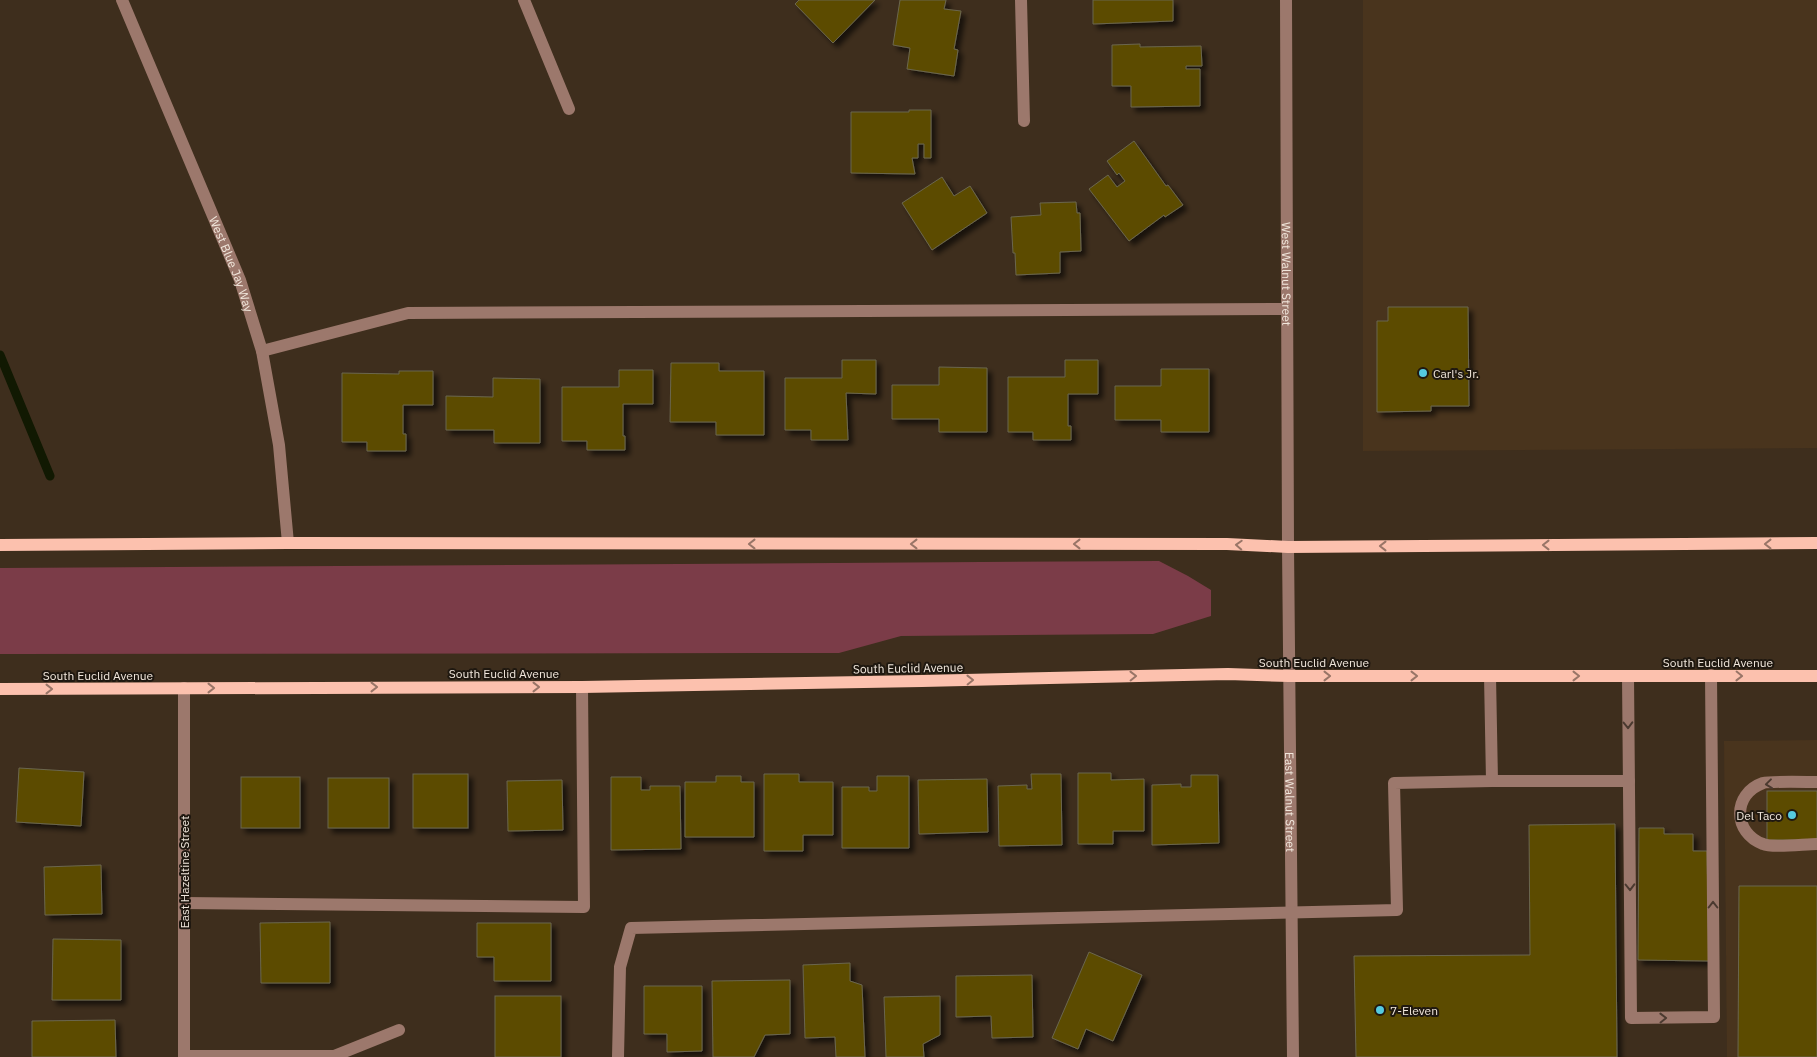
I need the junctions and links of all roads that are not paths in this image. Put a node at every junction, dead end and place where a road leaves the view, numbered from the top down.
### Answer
1 (122, 0) edge
2 (524, 0) edge
3 (1021, 0) edge
4 (1286, 0) edge
5 (568, 109) dead end
6 (1024, 120) dead end
7 (1287, 309) junction
8 (262, 351) junction
9 (288, 543) junction
10 (1817, 543) edge
11 (0, 545) edge
12 (1288, 547) junction
13 (1289, 676) junction
14 (1490, 676) junction
15 (1628, 676) junction
16 (1711, 676) junction
17 (1817, 676) edge
18 (582, 687) junction
19 (184, 688) junction
20 (0, 689) edge
21 (1492, 781) junction
22 (1629, 781) junction
23 (1817, 782) edge
24 (1817, 844) edge
25 (184, 903) junction
26 (1291, 913) junction
27 (399, 1030) dead end
28 (184, 1057) edge
29 (618, 1057) edge
30 (1293, 1057) edge

1 - 8 street, West Blue Jay Way
2 - 5 street
3 - 6 street
4 - 7 street, West Walnut Street
7 - 8 street
7 - 12 street, West Walnut Street
8 - 9 street, West Blue Jay Way
9 - 11 main road
12 -> 9 main road
10 -> 12 main road
12 - 13 street, East Walnut Street
13 -> 14 main road, South Euclid Avenue
18 -> 13 main road, South Euclid Avenue
13 - 26 street, East Walnut Street
14 -> 15 main road, South Euclid Avenue
14 - 21 street
15 - 16 main road, South Euclid Avenue
15 -> 22 street
16 -> 17 main road, South Euclid Avenue
22 -> 16 street
19 -> 18 main road, South Euclid Avenue
18 - 25 street
20 -> 19 main road, South Euclid Avenue
19 - 25 street, East Hazeltine Street
21 - 22 street
21 - 26 street
23 -> 24 street
25 - 28 street, East Hazeltine Street
26 - 29 street
26 - 30 street, East Walnut Street
27 - 28 street

